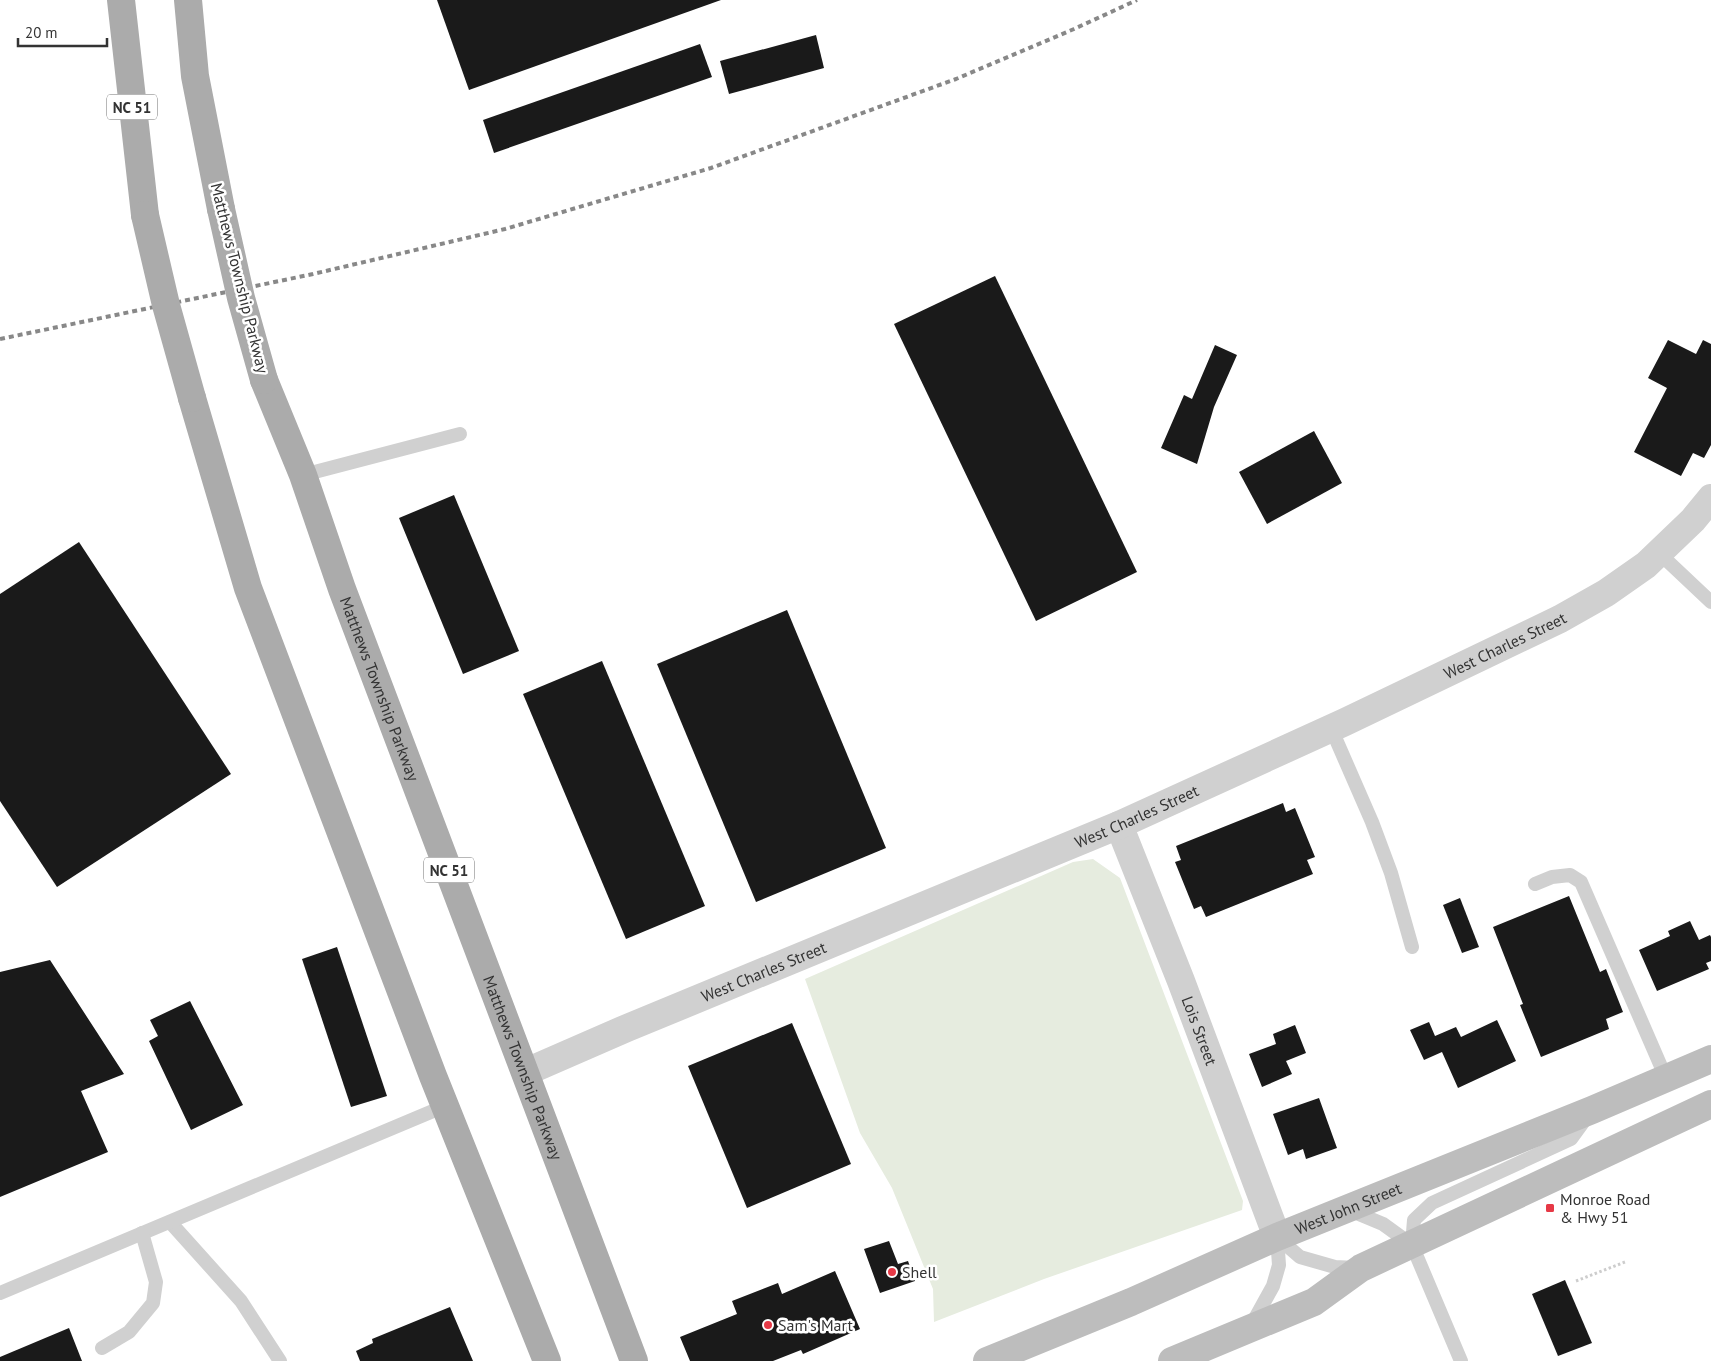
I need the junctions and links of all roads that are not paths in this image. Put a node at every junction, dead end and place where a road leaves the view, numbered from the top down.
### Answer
1 (121, 0) edge
2 (188, 0) edge
3 (460, 434) dead end
4 (303, 476) junction
5 (1711, 498) edge
6 (1659, 553) junction
7 (1711, 602) edge
8 (1331, 728) junction
9 (1119, 825) junction
10 (1535, 884) dead end
11 (1412, 947) dead end
12 (1711, 1059) edge
13 (526, 1072) junction
14 (1666, 1078) junction
15 (1711, 1104) edge
16 (445, 1106) junction
17 (1592, 1110) junction
18 (1346, 1208) junction
19 (170, 1222) junction
20 (142, 1233) junction
21 (1277, 1236) junction
22 (1412, 1245) junction
23 (1361, 1268) junction
24 (0, 1293) edge
25 (1249, 1329) junction
26 (102, 1348) dead end
27 (280, 1361) edge
28 (547, 1361) edge
29 (634, 1361) edge
30 (987, 1361) edge
31 (1172, 1361) edge
32 (1462, 1361) edge

1 - 16 main road, NC 51, bridge
2 - 4 main road, Matthews Township Parkway / NC 51, bridge
3 - 4 lane
4 - 13 main road, Matthews Township Parkway / NC 51
5 - 6 street, West Charles Street
6 - 7 lane
6 - 8 street, West Charles Street
8 - 9 street, West Charles Street
8 - 11 lane
9 - 13 street, West Charles Street
9 - 21 street, Lois Street
10 - 14 lane
12 - 14 main road, West John Street
13 - 29 main road, Matthews Township Parkway / NC 51
14 - 17 main road, West John Street
15 - 22 main road
16 - 19 lane
16 - 28 main road, NC 51
17 - 18 main road, West John Street
17 - 22 lane
18 - 21 main road, West John Street
18 - 22 lane
19 - 20 lane
19 - 27 lane
20 - 24 lane
20 - 26 lane
21 - 23 lane, Lois Street
21 - 25 lane, Lois Street
21 - 30 main road, West John Street
22 - 23 main road
22 - 32 lane
23 - 25 main road
25 - 31 main road

